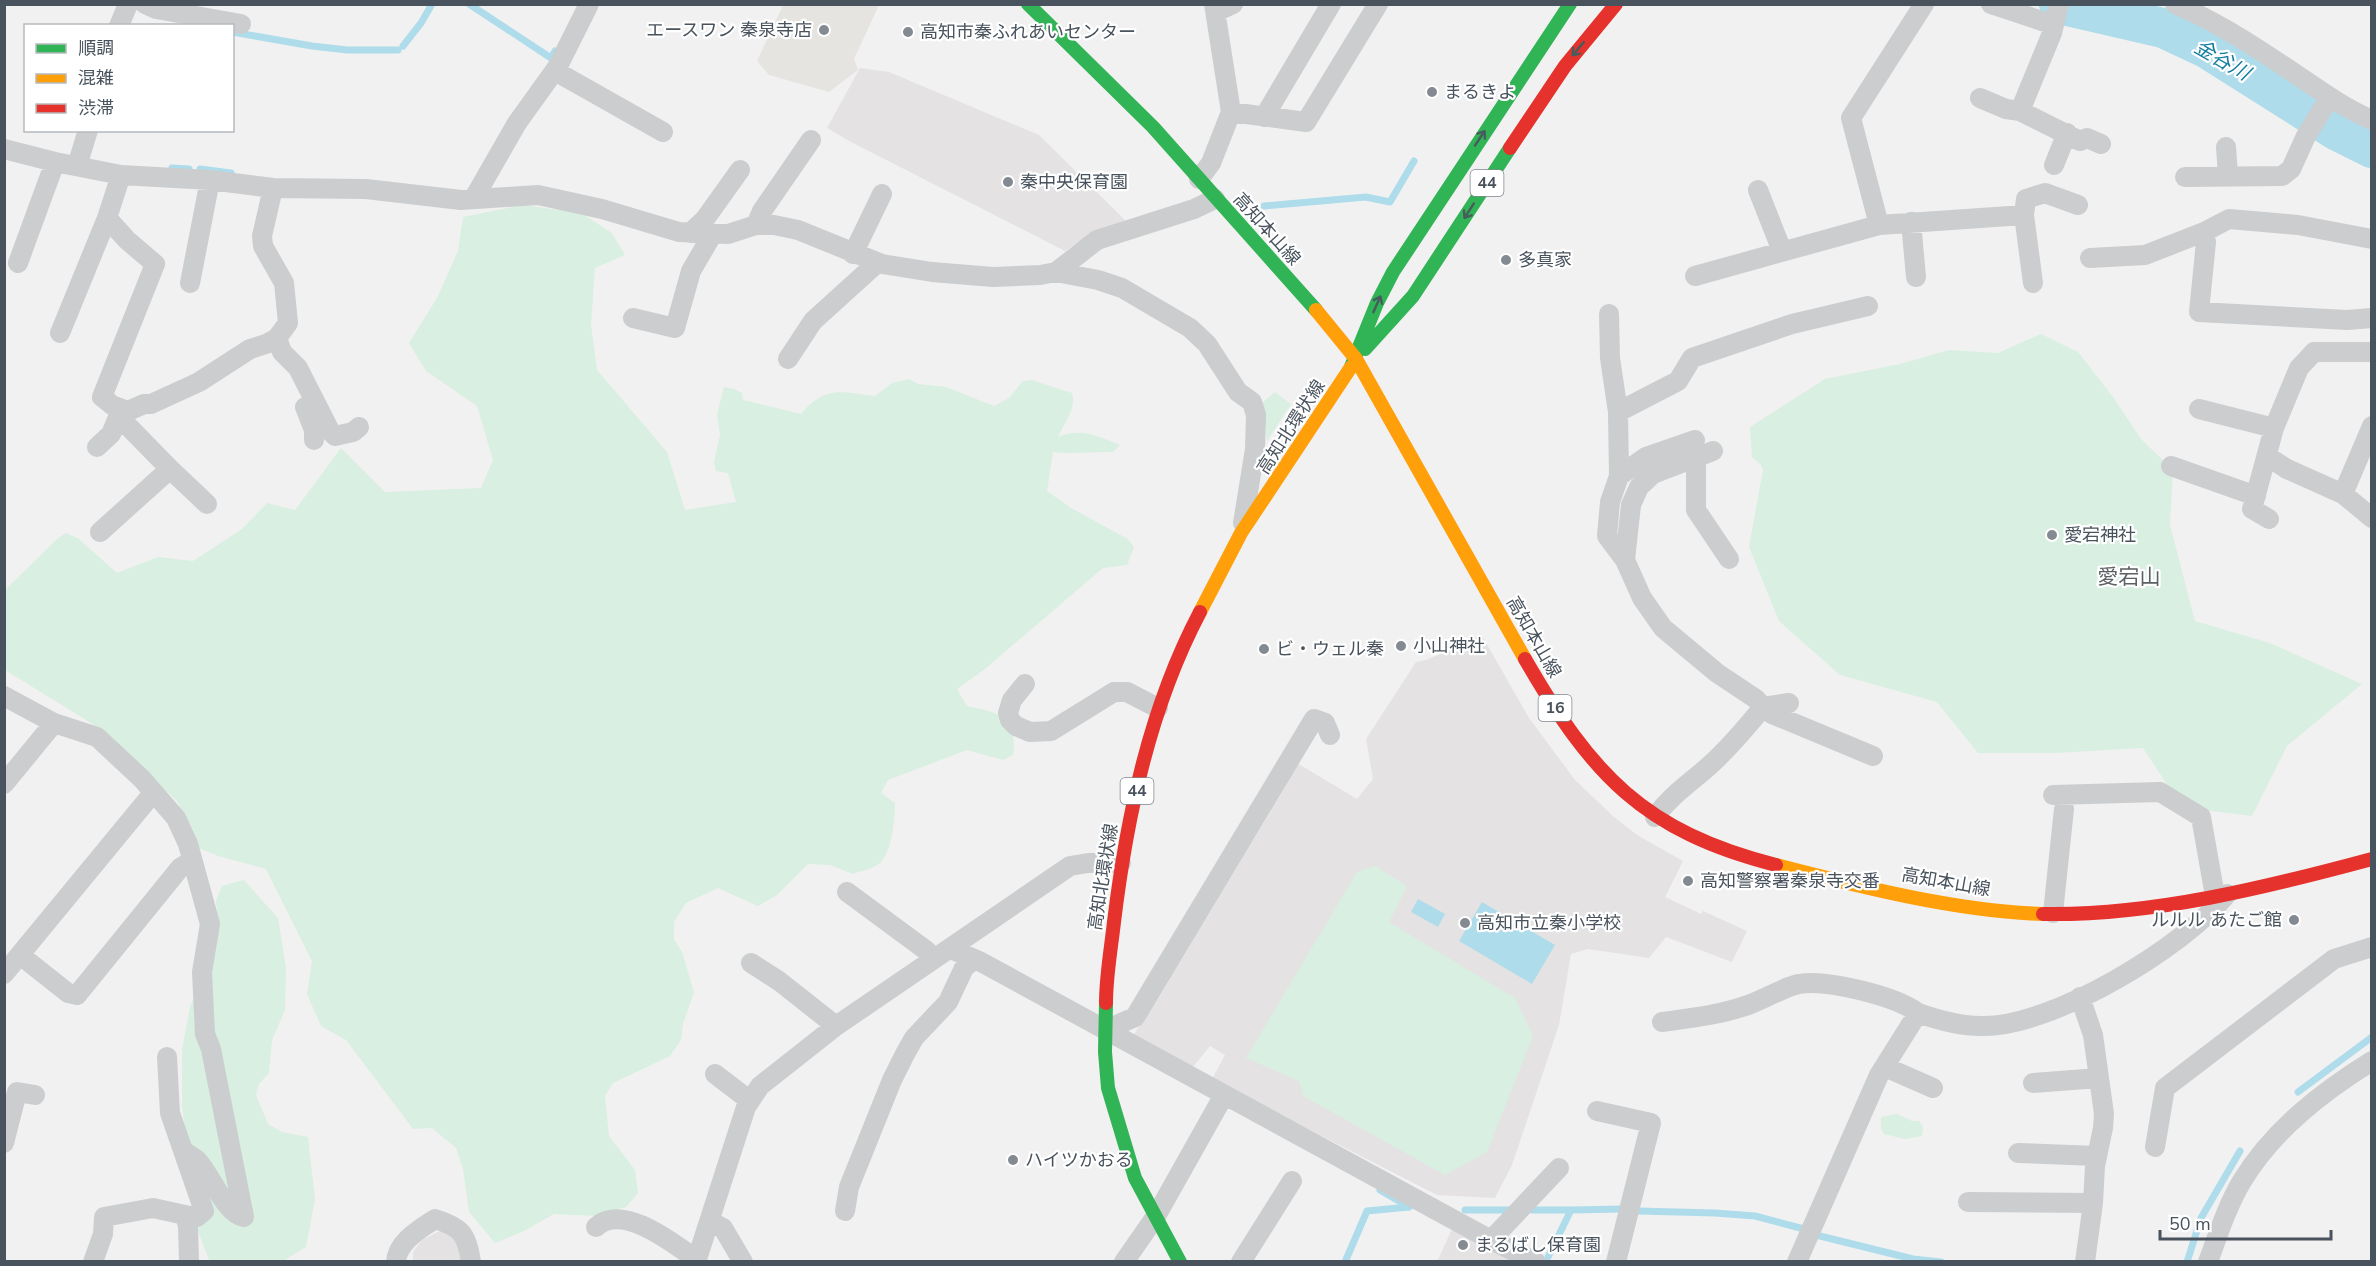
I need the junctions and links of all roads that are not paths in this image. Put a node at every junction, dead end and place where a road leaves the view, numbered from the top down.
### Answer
1 (128, 4) edge
2 (145, 4) edge
3 (589, 4) edge
4 (1028, 4) edge
5 (1331, 4) edge
6 (1378, 4) edge
7 (1616, 4) edge
8 (1924, 4) edge
9 (1991, 4) edge
10 (2175, 4) edge
11 (1567, 6) edge
12 (1221, 7) edge
13 (2056, 15) edge
14 (120, 24) edge
15 (242, 24) dead end
16 (555, 71) junction
17 (2330, 97) junction
18 (1980, 98) dead end
19 (2020, 111) junction
20 (1231, 112) junction
21 (1264, 117) junction
22 (2372, 120) edge
23 (87, 132) edge
24 (663, 132) dead end
25 (2067, 133) junction
26 (811, 140) dead end
27 (2101, 144) dead end
28 (2226, 147) dead end
29 (4, 149) edge
30 (55, 162) junction
31 (2054, 165) dead end
32 (77, 166) junction
33 (740, 170) dead end
34 (121, 175) junction
35 (2228, 176) junction
36 (2184, 177) dead end
37 (1199, 179) junction
38 (210, 180) junction
39 (273, 188) junction
40 (1758, 190) dead end
41 (882, 194) dead end
42 (474, 198) junction
43 (1215, 199) junction
44 (2078, 205) dead end
45 (2024, 215) junction
46 (107, 218) junction
47 (1911, 222) junction
48 (756, 225) junction
49 (1879, 225) junction
50 (2204, 232) junction
51 (690, 233) junction
52 (712, 235) junction
53 (2372, 239) edge
54 (1782, 251) junction
55 (853, 254) junction
56 (2090, 258) dead end
57 (18, 263) dead end
58 (877, 263) junction
59 (1056, 272) junction
60 (1695, 276) dead end
61 (1916, 277) dead end
62 (190, 283) dead end
63 (2033, 283) dead end
64 (1868, 306) dead end
65 (1609, 314) dead end
66 (633, 318) dead end
67 (2372, 318) edge
68 (60, 333) dead end
69 (280, 345) junction
70 (2372, 352) edge
71 (788, 358) dead end
72 (1356, 359) junction
73 (2199, 409) dead end
74 (121, 410) junction
75 (1618, 412) junction
76 (2372, 426) edge
77 (359, 428) dead end
78 (2274, 428) junction
79 (314, 440) dead end
80 (97, 447) dead end
81 (1701, 450) junction
82 (2267, 456) junction
83 (2171, 466) dead end
84 (170, 469) junction
85 (1619, 476) junction
86 (2343, 494) junction
87 (2256, 496) junction
88 (207, 504) dead end
89 (2372, 518) edge
90 (2270, 519) dead end
91 (100, 532) dead end
92 (1241, 533) junction
93 (1729, 559) dead end
94 (1625, 560) junction
95 (1025, 684) dead end
96 (4, 696) edge
97 (1789, 703) dead end
98 (1763, 707) junction
99 (1158, 708) junction
100 (54, 723) junction
101 (1330, 735) dead end
102 (1873, 756) dead end
103 (4, 784) edge
104 (153, 793) junction
105 (1655, 817) junction
106 (2372, 859) edge
107 (192, 861) junction
108 (1122, 863) junction
109 (847, 892) dead end
110 (2222, 895) junction
111 (2053, 913) junction
112 (2372, 947) edge
113 (951, 949) junction
114 (20, 955) junction
115 (974, 959) junction
116 (933, 960) junction
117 (751, 963) dead end
118 (4, 974) edge
119 (2080, 997) junction
120 (1918, 1013) junction
121 (1662, 1022) dead end
122 (836, 1026) junction
123 (1105, 1030) junction
124 (167, 1057) dead end
125 (2372, 1060) edge
126 (1885, 1067) junction
127 (715, 1074) dead end
128 (2099, 1078) junction
129 (2033, 1083) dead end
130 (1934, 1086) dead end
131 (35, 1095) dead end
132 (1224, 1095) junction
133 (749, 1100) junction
134 (1597, 1112) dead end
135 (4, 1143) edge
136 (2155, 1147) dead end
137 (185, 1152) junction
138 (2018, 1153) dead end
139 (2097, 1156) junction
140 (1559, 1168) dead end
141 (1292, 1181) dead end
142 (1968, 1202) dead end
143 (2093, 1203) junction
144 (845, 1210) dead end
145 (185, 1215) junction
146 (1156, 1216) junction
147 (710, 1221) junction
148 (596, 1227) dead end
149 (1491, 1240) junction
150 (696, 1261) edge
151 (93, 1262) edge
152 (189, 1262) edge
153 (396, 1262) edge
154 (471, 1262) edge
155 (743, 1262) edge
156 (1124, 1262) edge
157 (1180, 1262) edge
158 (1241, 1262) edge
159 (1536, 1262) edge
160 (1616, 1262) edge
161 (1797, 1262) edge
162 (2085, 1262) edge
163 (2208, 1262) edge

1 - 14 street
2 - 15 street
3 - 16 street
4 - 37 main road, 高知本山線 / 16
5 - 21 street
6 - 21 street
7 -> 72 main road, 高知北環状線 / 44
8 - 49 street
9 - 13 street
10 - 17 street
72 -> 11 main road, 高知北環状線 / 44
12 - 20 street
13 - 19 street
16 - 24 street
16 - 42 street
17 - 22 street
17 - 35 street
18 - 19 street
19 - 25 street
20 - 21 street
20 - 37 street
23 - 32 street
25 - 27 street
25 - 31 street
26 - 48 street
28 - 35 street
29 - 30 street
30 - 32 street
30 - 57 street
32 - 34 street
33 - 51 street
34 - 38 street
34 - 46 street
35 - 36 street
37 - 43 main road, 高知本山線 / 16
38 - 39 street
38 - 62 street
39 - 42 street
39 - 69 street
40 - 54 street
41 - 55 street
42 - 51 street
43 - 59 street
43 - 72 main road, 高知本山線 / 16
44 - 45 street
45 - 47 street
45 - 63 street
46 - 68 street
46 - 74 street
47 - 49 street
47 - 61 street
48 - 52 street
48 - 55 street
49 - 54 street
50 - 53 street
50 - 56 street
50 - 67 street
51 - 52 street
52 - 66 street
54 - 60 street
55 - 58 street
58 - 59 street
58 - 71 street
59 - 92 street
64 - 75 street
65 - 75 street
69 - 74 street
69 - 77 street
69 - 79 street
70 - 78 street
72 - 92 main road, 高知北環状線 / 44
72 - 105 main road, 高知本山線 / 16
73 - 78 street
74 - 80 street
74 - 84 street
75 - 85 street
76 - 86 street
78 - 82 street
81 - 85 street
81 - 93 street
81 - 94 street
82 - 86 street
82 - 87 street
83 - 87 street
84 - 88 street
84 - 91 street
85 - 94 street
86 - 89 street
87 - 90 street
92 - 99 main road, 高知北環状線 / 44
94 - 98 street
95 - 99 street
96 - 100 street
97 - 98 street
98 - 102 street
98 - 105 street
99 - 108 main road, 高知北環状線 / 44
100 - 103 street
100 - 104 street
101 - 123 street
104 - 107 street
104 - 114 street
105 - 111 main road, 高知本山線 / 16
106 - 110 main road, 高知本山線 / 16
107 - 114 street
107 - 137 street
108 - 113 street
108 - 123 main road, 高知北環状線 / 44
109 - 116 street
110 - 111 main road, 高知本山線 / 16
110 - 111 street
110 - 119 street
112 - 136 street
113 - 115 street
113 - 116 street
114 - 118 street
115 - 123 street
115 - 144 street
116 - 122 street
117 - 122 street
119 - 120 street
119 - 128 street
120 - 121 street
120 - 126 street
122 - 133 street
123 - 132 street
123 - 146 main road, 高知北環状線 / 44
124 - 137 street
125 - 163 street
126 - 130 street
126 - 161 street
127 - 133 street
128 - 129 street
128 - 139 street
131 - 135 street
132 - 146 street
132 - 149 street
133 - 147 street
134 - 160 street
137 - 145 street
138 - 139 street
139 - 143 street
140 - 149 street
141 - 158 street
142 - 143 street
143 - 162 street
145 - 151 street
145 - 152 street
146 - 156 street
146 - 157 main road, 高知北環状線 / 44
147 - 150 street
147 - 155 street
148 - 150 street
149 - 159 street
153 - 154 street

